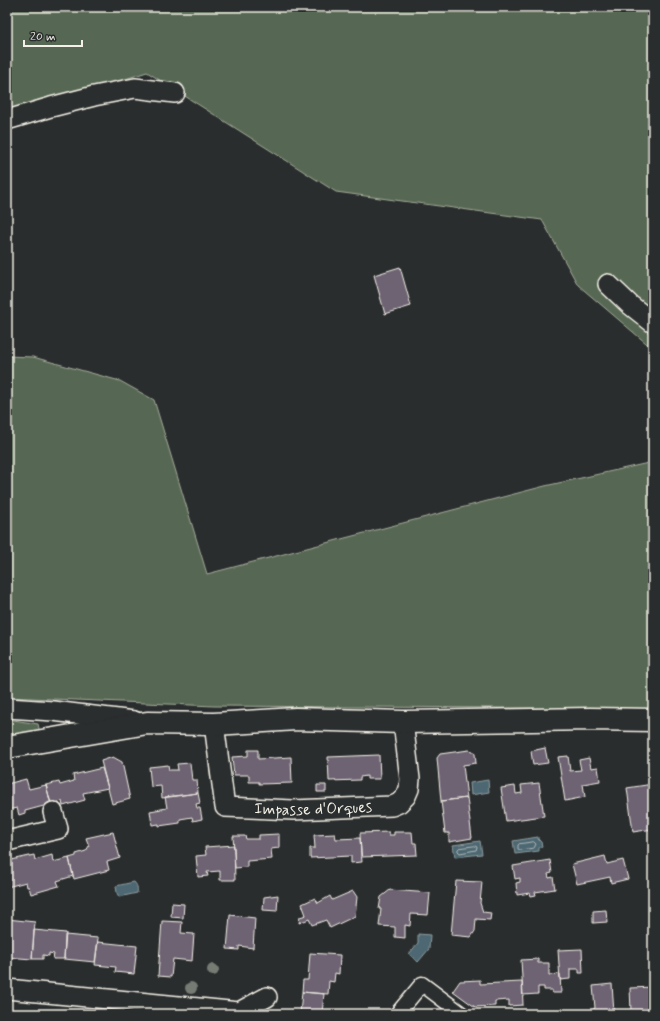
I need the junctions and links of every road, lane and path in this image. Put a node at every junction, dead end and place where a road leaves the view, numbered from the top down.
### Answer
1 (175, 93) dead end
2 (7, 120) edge
3 (608, 284) dead end
4 (653, 323) edge
5 (7, 708) edge
6 (653, 720) edge
7 (403, 722) junction
8 (147, 723) junction
9 (214, 724) junction
10 (7, 747) edge
11 (58, 828) dead end
12 (7, 841) edge
13 (7, 989) edge
14 (267, 997) dead end
15 (397, 1014) edge
16 (462, 1014) edge

1 - 2 street
3 - 4 street
5 - 8 street
6 - 7 street
7 - 9 street
7 - 9 street, Impasse d'Orques
8 - 9 street
8 - 10 street
11 - 12 street
13 - 14 street
15 - 16 street

